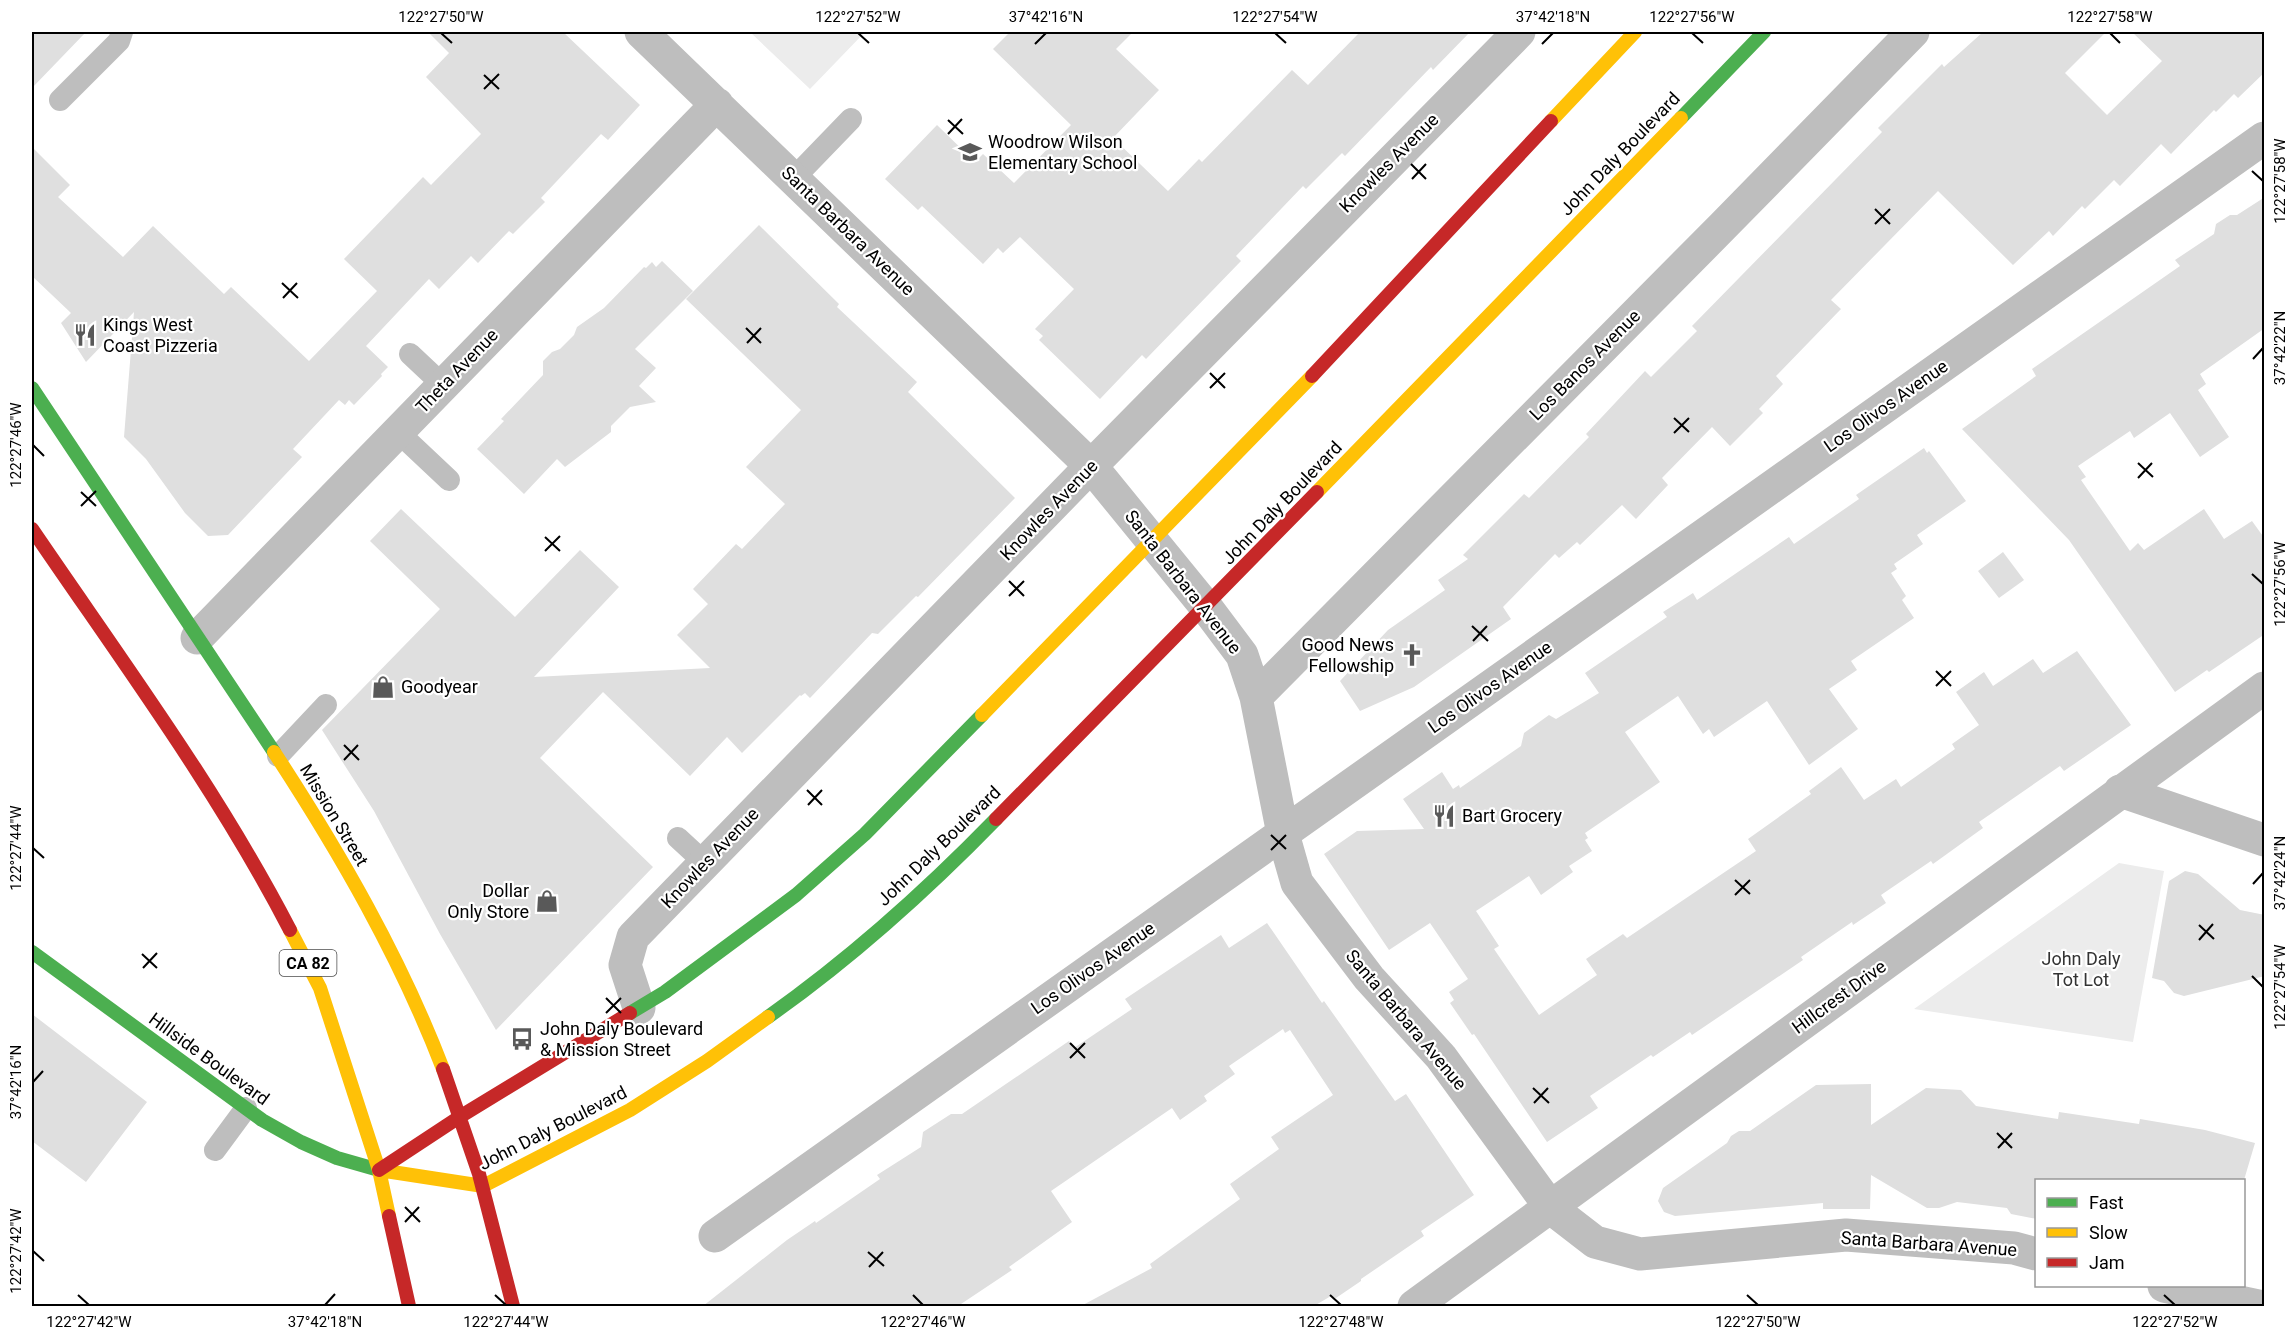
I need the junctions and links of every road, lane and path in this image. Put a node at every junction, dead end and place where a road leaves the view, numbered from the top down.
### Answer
1 (122, 32) edge
2 (641, 32) edge
3 (1519, 32) edge
4 (1635, 32) edge
5 (1764, 32) edge
6 (1913, 32) edge
7 (60, 100) dead end
8 (717, 104) junction
9 (851, 119) dead end
10 (2265, 138) edge
11 (794, 178) junction
12 (410, 354) dead end
13 (443, 385) junction
14 (32, 388) edge
15 (398, 432) junction
16 (1091, 466) junction
17 (449, 480) dead end
18 (32, 529) edge
19 (1152, 540) junction
20 (1206, 607) junction
21 (197, 638) junction
22 (2265, 688) edge
23 (1256, 697) junction
24 (326, 705) dead end
25 (278, 756) junction
26 (2120, 791) junction
27 (1283, 834) junction
28 (678, 837) dead end
29 (2265, 840) edge
30 (705, 863) junction
31 (32, 952) edge
32 (639, 1008) junction
33 (246, 1108) junction
34 (461, 1116) junction
35 (215, 1150) dead end
36 (379, 1170) junction
37 (483, 1186) junction
38 (1551, 1208) junction
39 (714, 1236) dead end
40 (2035, 1253) edge
41 (2169, 1287) edge
42 (409, 1306) edge
43 (513, 1306) edge
44 (1414, 1306) edge
45 (2258, 1306) edge

1 - 7 lane
2 - 8 street, Santa Barbara Avenue
3 - 16 street, Knowles Avenue
4 - 19 main road
5 - 20 main road, John Daly Boulevard
6 - 23 street, Los Banos Avenue
8 - 11 street, Santa Barbara Avenue
8 - 13 street, Theta Avenue
9 - 11 lane
10 - 27 street, Los Olivos Avenue
11 - 16 street, Santa Barbara Avenue
12 - 13 lane
13 - 15 street, Theta Avenue
14 - 21 main road, Mission Street
15 - 17 lane
15 - 21 street, Theta Avenue
16 - 19 street, Santa Barbara Avenue
16 - 30 street, Knowles Avenue
18 - 36 main road, CA 82
19 - 20 street, Santa Barbara Avenue
19 - 32 main road
20 - 23 street, Santa Barbara Avenue
20 - 37 main road, John Daly Boulevard
21 - 25 main road, Mission Street
22 - 26 street, Hillcrest Drive
23 - 27 street, Santa Barbara Avenue
24 - 25 lane
25 - 34 main road, Mission Street
26 - 29 street
26 - 38 street, Hillcrest Drive
27 - 38 street, Santa Barbara Avenue
27 - 39 street, Los Olivos Avenue
28 - 30 lane
30 - 32 street, Knowles Avenue
31 - 33 main road, Hillside Boulevard
32 - 34 main road
33 - 35 lane
33 - 36 main road, Hillside Boulevard
34 - 36 main road
34 - 37 main road, Mission Street
36 - 37 main road, John Daly Boulevard
36 - 42 main road, CA 82
37 - 43 main road, Mission Street
38 - 40 street, Santa Barbara Avenue
38 - 44 street, Hillcrest Drive
41 - 45 street

